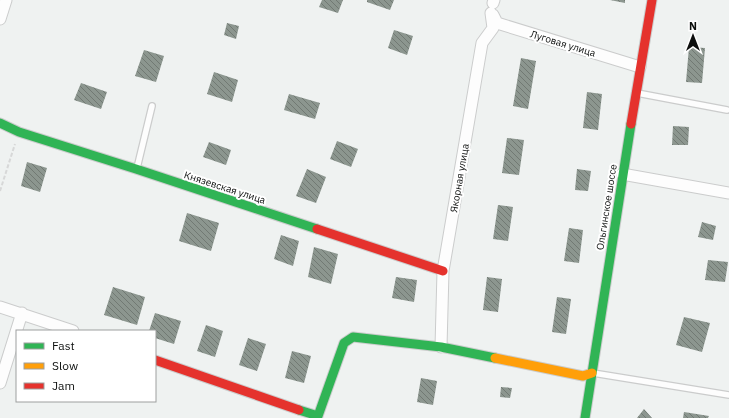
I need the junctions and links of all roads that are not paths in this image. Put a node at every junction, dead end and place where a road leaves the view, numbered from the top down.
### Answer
1 (6, 0) edge
2 (652, 0) edge
3 (493, 5) edge
4 (0, 19) edge
5 (640, 67) junction
6 (636, 93) junction
7 (152, 106) dead end
8 (727, 110) dead end
9 (0, 124) edge
10 (136, 169) junction
11 (622, 174) junction
12 (729, 193) edge
13 (443, 271) junction
14 (0, 306) edge
15 (22, 313) junction
16 (17, 330) edge
17 (69, 330) edge
18 (16, 332) edge
19 (441, 347) junction
20 (156, 360) edge
21 (592, 373) junction
22 (0, 383) edge
23 (729, 395) edge
24 (319, 417) edge
25 (585, 418) edge

1 - 4 street
2 - 5 street, Ольгинское шоссе
3 - 5 street, Луговая улица
3 - 13 street, Якорная улица
5 - 6 street, Ольгинское шоссе
6 - 8 lane
6 - 11 street, Ольгинское шоссе
7 - 10 lane
9 - 10 street, Князевская улица
10 - 13 street, Князевская улица
11 - 12 street
11 - 21 street, Ольгинское шоссе
13 - 19 street, Якорная улица
14 - 15 street
15 - 16 street
15 - 17 street
18 - 22 street
19 - 21 street
19 - 24 street
20 - 24 street
21 - 23 lane
21 - 25 street, Ольгинское шоссе

